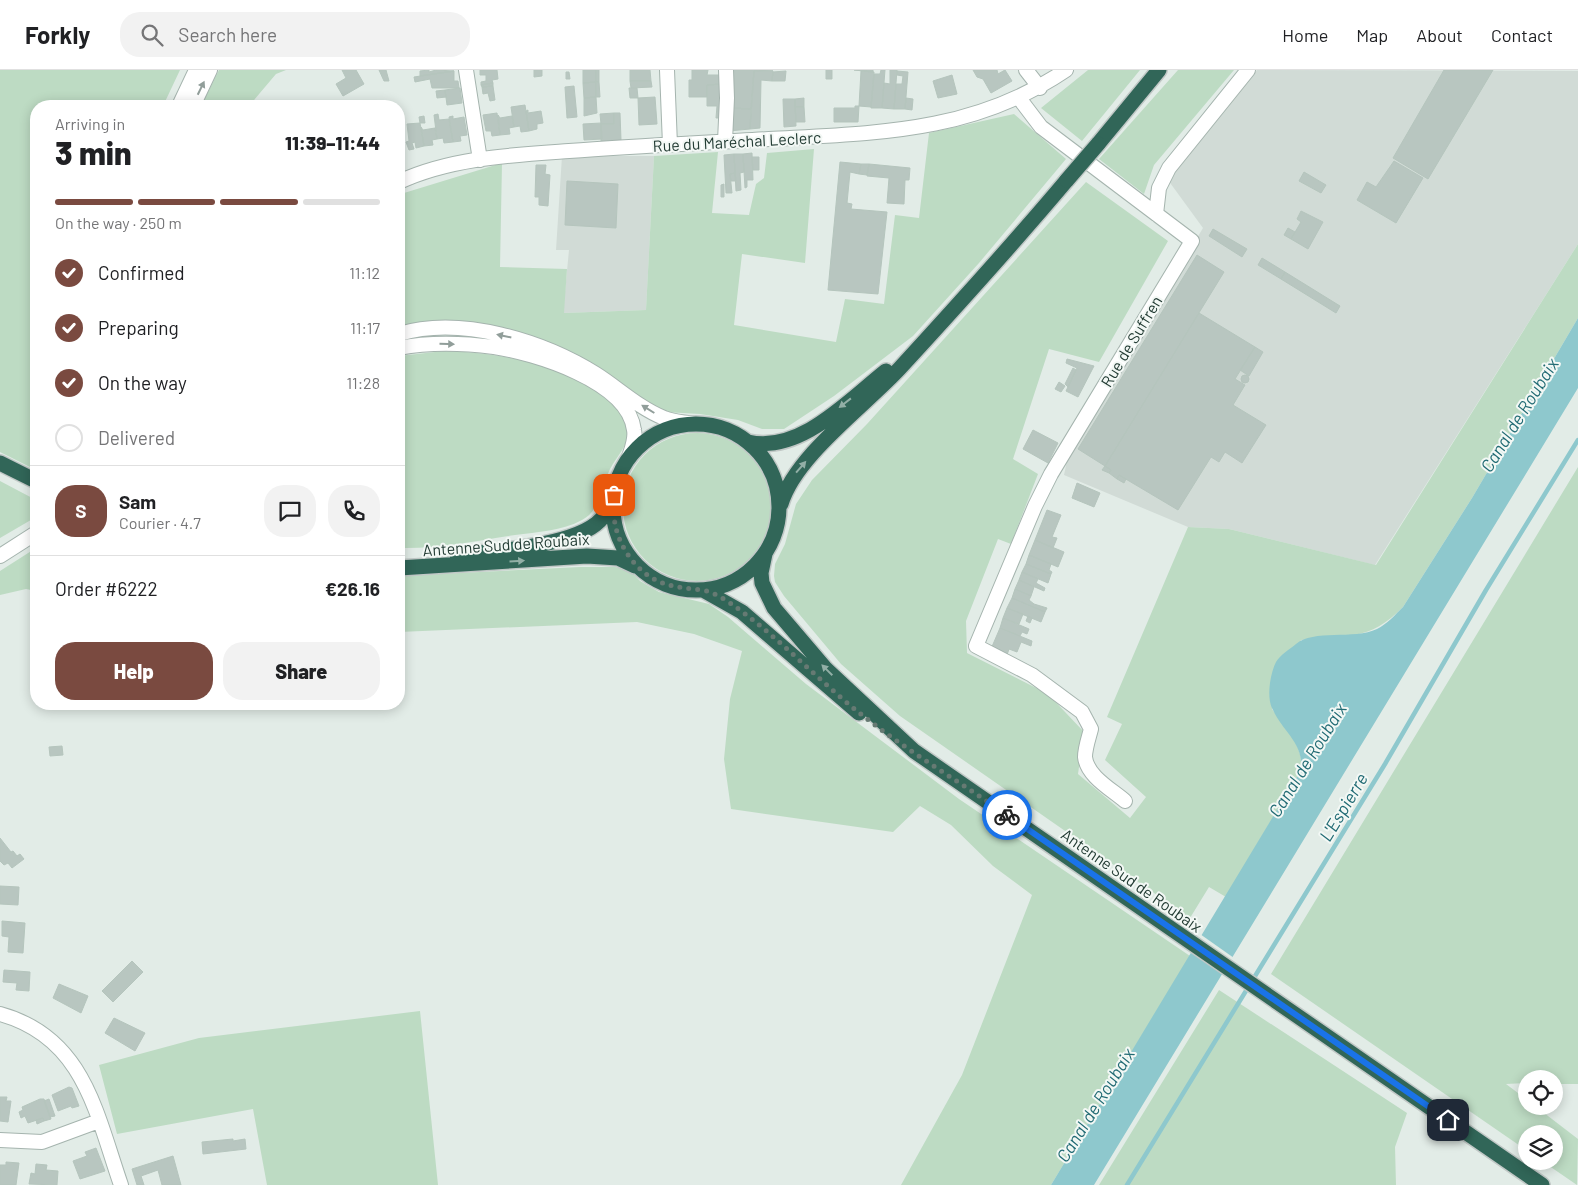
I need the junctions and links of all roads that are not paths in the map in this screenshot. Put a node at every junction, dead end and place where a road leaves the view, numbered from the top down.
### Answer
1 (196, 70) edge
2 (210, 70) edge
3 (466, 70) edge
4 (667, 70) edge
5 (726, 70) edge
6 (1026, 70) edge
7 (1066, 70) edge
8 (1159, 70) edge
9 (1248, 70) edge
10 (1040, 88) junction
11 (1019, 98) junction
12 (182, 100) edge
13 (196, 100) edge
14 (724, 142) junction
15 (670, 144) junction
16 (480, 160) junction
17 (405, 180) edge
18 (1156, 214) junction
19 (405, 333) edge
20 (924, 340) junction
21 (405, 347) edge
22 (694, 424) junction
23 (748, 442) junction
24 (628, 460) junction
25 (0, 463) edge
26 (0, 474) edge
27 (30, 478) edge
28 (30, 489) edge
29 (614, 495) junction
30 (779, 510) junction
31 (30, 537) edge
32 (5, 553) edge
33 (765, 554) junction
34 (405, 558) edge
35 (405, 568) edge
36 (642, 571) junction
37 (703, 590) junction
38 (914, 751) junction
39 (1125, 801) dead end
40 (0, 1014) edge
41 (99, 1121) junction
42 (0, 1140) edge
43 (122, 1185) edge
44 (1542, 1185) edge

1 - 12 street
13 -> 2 street
3 - 16 street
4 - 15 street
5 - 14 street
6 - 10 street
7 - 10 street, Rue du Maréchal Leclerc
8 - 20 highway, bridge
9 - 18 street
10 - 11 street, Rue du Maréchal Leclerc
11 - 14 street, Rue du Maréchal Leclerc
11 - 18 street, Rue de Suffren
14 - 15 street, Rue du Maréchal Leclerc
15 - 16 street, Rue du Maréchal Leclerc
16 - 17 street, Rue du Maréchal Leclerc
18 - 39 street, Rue de Suffren
22 -> 19 street
20 -> 23 highway
30 -> 20 highway
21 -> 24 street
22 - 23 highway
22 - 24 highway
23 - 30 highway
24 - 29 highway
25 - 27 highway
26 - 28 highway
29 - 34 highway, Antenne Sud de Roubaix
29 - 36 highway
30 - 33 highway
31 - 32 street
33 - 37 highway
38 -> 33 highway, Antenne Sud de Roubaix
35 -> 36 highway, Antenne Sud de Roubaix
36 - 37 highway
37 - 38 highway
38 - 44 highway, Antenne Sud de Roubaix
40 - 41 street
41 - 42 street
41 - 43 street

